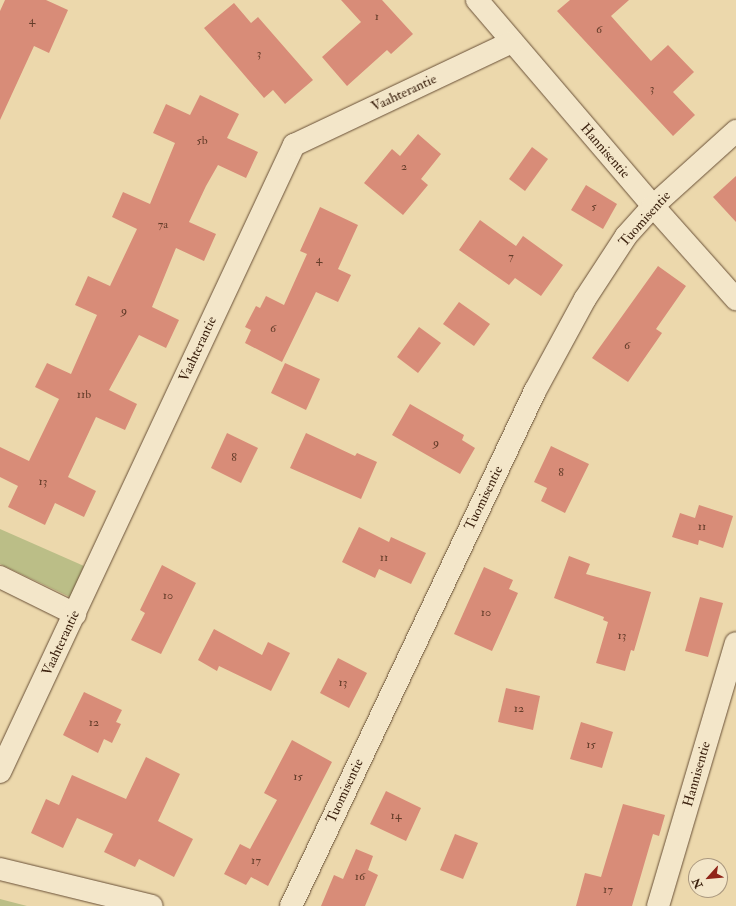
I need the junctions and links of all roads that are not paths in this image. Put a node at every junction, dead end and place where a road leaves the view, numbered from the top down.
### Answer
1 (477, 0) edge
2 (512, 42) junction
3 (736, 131) edge
4 (653, 206) junction
5 (736, 299) edge
6 (0, 577) edge
7 (75, 614) junction
8 (736, 643) edge
9 (0, 772) edge
10 (0, 869) edge
11 (152, 906) edge
12 (291, 906) edge
13 (658, 906) edge

1 - 2 street, Hannisentie
2 - 4 street, Hannisentie
2 - 7 street, Vaahterantie
3 - 4 street, Tuomisentie
4 - 5 street, Hannisentie
4 - 12 street, Tuomisentie
6 - 7 street
7 - 9 street, Vaahterantie
8 - 13 street, Hannisentie
10 - 11 street

